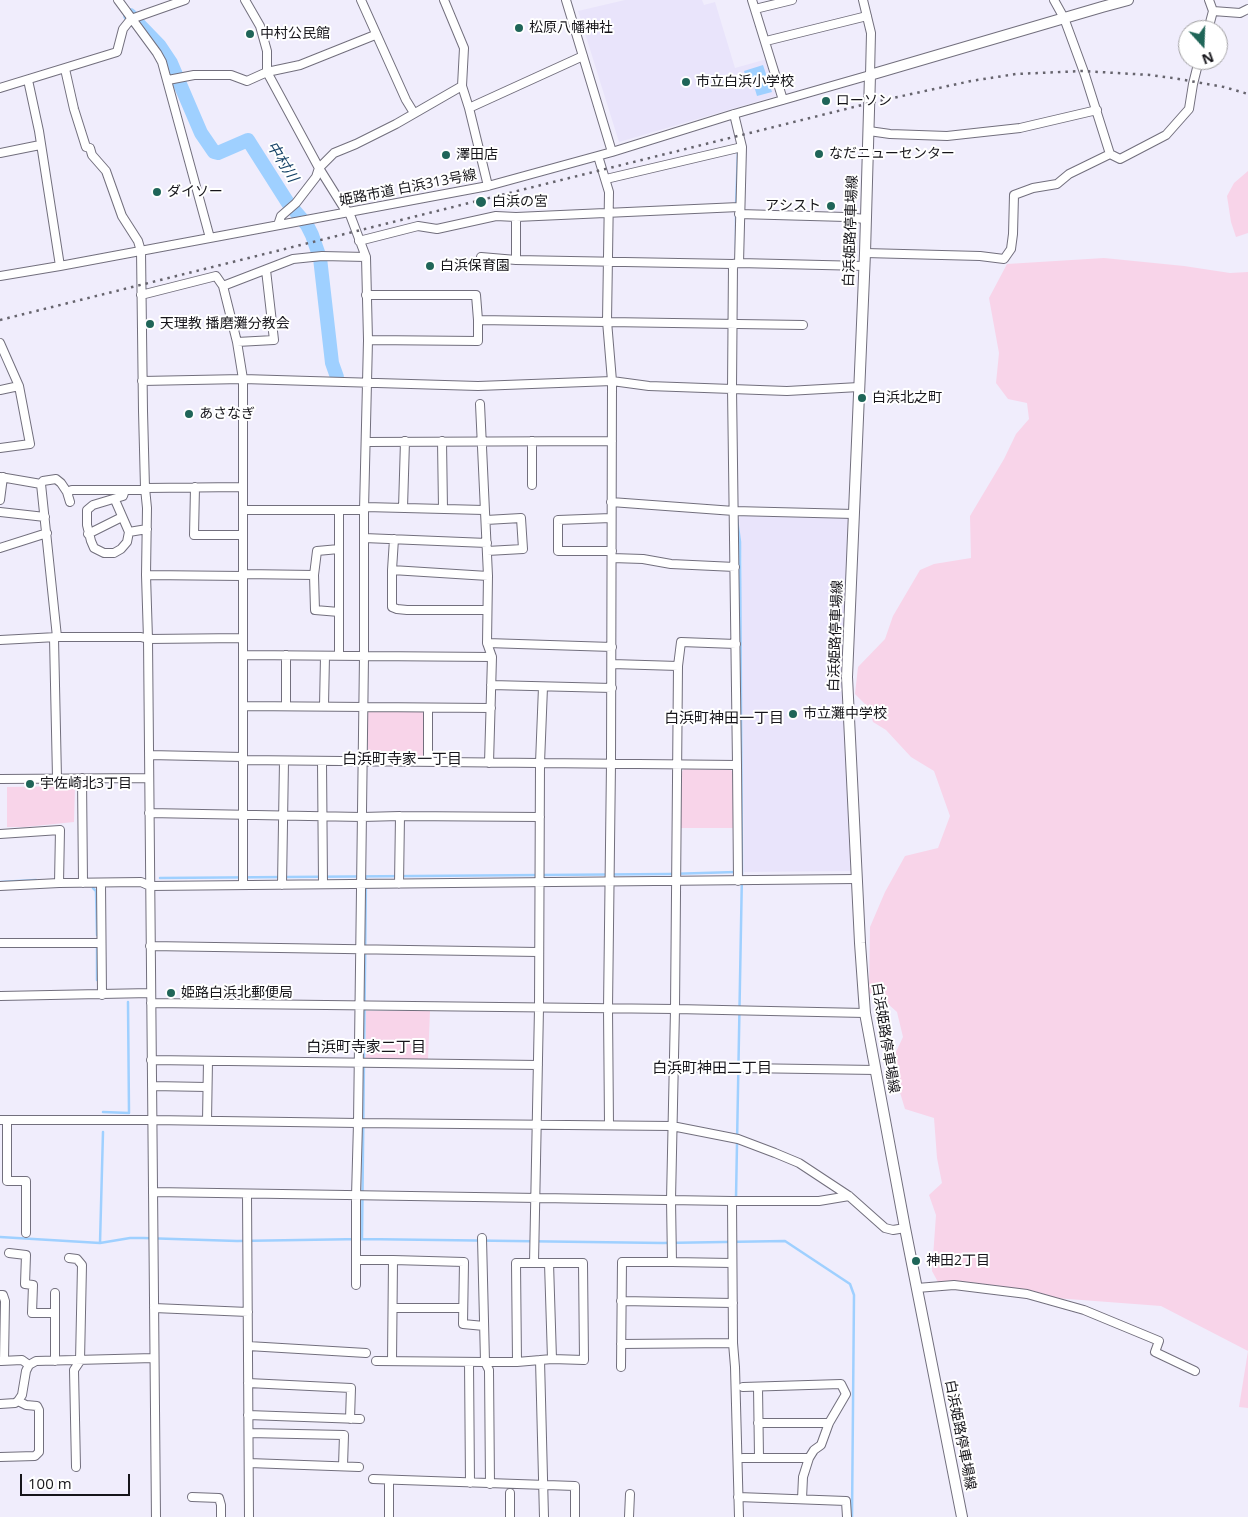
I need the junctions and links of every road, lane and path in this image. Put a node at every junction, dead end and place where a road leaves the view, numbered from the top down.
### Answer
1 (118, 0) edge
2 (185, 0) edge
3 (245, 0) edge
4 (360, 0) edge
5 (444, 0) edge
6 (566, 0) edge
7 (752, 0) edge
8 (792, 0) edge
9 (864, 0) edge
10 (1054, 0) edge
11 (1128, 0) edge
12 (1209, 0) edge
13 (755, 9) junction
14 (1248, 9) edge
15 (1213, 10) junction
16 (867, 16) junction
17 (134, 18) junction
18 (1064, 18) junction
19 (1210, 20) edge
20 (376, 35) junction
21 (766, 42) junction
22 (583, 56) junction
23 (65, 69) junction
24 (1196, 70) edge
25 (267, 72) junction
26 (870, 75) junction
27 (28, 80) junction
28 (168, 80) junction
29 (462, 86) junction
30 (0, 88) edge
31 (783, 100) junction
32 (469, 108) junction
33 (1097, 110) junction
34 (414, 113) junction
35 (734, 114) junction
36 (869, 131) junction
37 (40, 145) junction
38 (742, 148) junction
39 (612, 152) junction
40 (0, 153) edge
41 (1110, 154) junction
42 (598, 156) junction
43 (320, 168) junction
44 (606, 179) junction
45 (488, 186) junction
46 (739, 210) junction
47 (349, 212) junction
48 (610, 212) junction
49 (516, 217) junction
50 (865, 220) junction
51 (278, 225) junction
52 (210, 238) junction
53 (359, 241) junction
54 (141, 251) junction
55 (865, 253) junction
56 (366, 257) junction
57 (481, 257) dead end
58 (516, 260) junction
59 (609, 261) junction
60 (736, 263) junction
61 (60, 266) junction
62 (864, 266) junction
63 (266, 270) junction
64 (0, 276) edge
65 (223, 286) junction
66 (141, 295) junction
67 (366, 295) junction
68 (478, 320) junction
69 (607, 321) junction
70 (732, 324) junction
71 (803, 324) dead end
72 (368, 340) junction
73 (237, 342) junction
74 (0, 343) edge
75 (243, 379) junction
76 (142, 381) junction
77 (612, 381) junction
78 (367, 383) junction
79 (19, 386) junction
80 (859, 387) junction
81 (732, 388) junction
82 (0, 390) edge
83 (480, 404) dead end
84 (481, 441) junction
85 (532, 441) junction
86 (612, 441) junction
87 (366, 442) junction
88 (404, 442) junction
89 (442, 442) junction
90 (0, 448) edge
91 (1, 477) edge
92 (41, 484) junction
93 (532, 485) dead end
94 (195, 488) junction
95 (243, 488) junction
96 (145, 489) junction
97 (125, 490) junction
98 (67, 492) junction
99 (0, 500) edge
100 (115, 500) junction
101 (70, 502) dead end
102 (611, 502) junction
103 (365, 508) junction
104 (403, 508) junction
105 (443, 509) junction
106 (243, 510) junction
107 (339, 510) junction
108 (484, 510) junction
109 (737, 511) junction
110 (0, 512) edge
111 (854, 514) junction
112 (45, 517) junction
113 (122, 517) junction
114 (611, 518) junction
115 (486, 520) junction
116 (147, 529) junction
117 (129, 532) junction
118 (47, 533) junction
119 (88, 534) junction
120 (243, 535) junction
121 (364, 538) junction
122 (394, 539) junction
123 (487, 547) junction
124 (0, 548) edge
125 (339, 549) junction
126 (612, 555) junction
127 (735, 566) junction
128 (392, 570) junction
129 (146, 575) junction
130 (243, 575) junction
131 (314, 575) junction
132 (488, 576) junction
133 (487, 610) junction
134 (339, 612) junction
135 (56, 638) junction
136 (243, 638) junction
137 (148, 639) junction
138 (0, 640) edge
139 (487, 643) junction
140 (736, 644) junction
141 (612, 647) junction
142 (243, 655) junction
143 (286, 655) junction
144 (325, 656) junction
145 (339, 656) junction
146 (364, 656) junction
147 (492, 657) junction
148 (612, 664) junction
149 (678, 666) junction
150 (491, 685) junction
151 (543, 687) junction
152 (612, 688) junction
153 (243, 706) junction
154 (286, 706) junction
155 (324, 706) junction
156 (363, 707) junction
157 (428, 708) junction
158 (491, 708) junction
159 (148, 755) junction
160 (243, 759) junction
161 (284, 761) junction
162 (322, 762) junction
163 (362, 762) junction
164 (428, 762) junction
165 (489, 763) junction
166 (540, 763) junction
167 (611, 763) junction
168 (677, 765) junction
169 (738, 765) junction
170 (57, 778) junction
171 (82, 778) junction
172 (149, 778) junction
173 (0, 779) edge
174 (149, 813) junction
175 (243, 814) junction
176 (283, 814) junction
177 (322, 815) junction
178 (400, 816) junction
179 (362, 817) junction
180 (540, 817) junction
181 (0, 834) edge
182 (856, 879) junction
183 (741, 880) junction
184 (676, 881) junction
185 (610, 882) junction
186 (58, 883) junction
187 (101, 883) junction
188 (540, 883) junction
189 (83, 884) junction
190 (282, 884) junction
191 (323, 884) junction
192 (360, 884) junction
193 (399, 884) junction
194 (243, 885) junction
195 (0, 886) edge
196 (150, 886) junction
197 (0, 943) edge
198 (101, 943) junction
199 (150, 946) junction
200 (360, 949) junction
201 (538, 952) junction
202 (151, 993) junction
203 (102, 995) junction
204 (0, 996) edge
205 (151, 1003) junction
206 (360, 1006) junction
207 (539, 1008) junction
208 (608, 1009) junction
209 (675, 1009) junction
210 (865, 1013) junction
211 (152, 1060) junction
212 (208, 1061) junction
213 (359, 1062) junction
214 (538, 1065) junction
215 (674, 1067) junction
216 (876, 1070) junction
217 (152, 1086) junction
218 (207, 1087) junction
219 (4, 1120) edge
220 (152, 1120) junction
221 (207, 1121) junction
222 (358, 1123) junction
223 (537, 1125) junction
224 (609, 1125) junction
225 (672, 1126) junction
226 (153, 1192) junction
227 (248, 1194) junction
228 (356, 1196) junction
229 (849, 1196) junction
230 (536, 1198) junction
231 (671, 1200) junction
232 (732, 1201) junction
233 (905, 1228) junction
234 (26, 1233) dead end
235 (482, 1238) dead end
236 (9, 1253) dead end
237 (69, 1258) dead end
238 (356, 1260) junction
239 (393, 1260) junction
240 (672, 1262) junction
241 (534, 1263) junction
242 (549, 1263) junction
243 (732, 1264) junction
244 (356, 1285) dead end
245 (917, 1288) junction
246 (55, 1294) dead end
247 (0, 1295) edge
248 (621, 1301) junction
249 (733, 1303) junction
250 (154, 1308) junction
251 (392, 1308) junction
252 (463, 1308) junction
253 (248, 1312) junction
254 (55, 1313) junction
255 (484, 1326) junction
256 (2, 1327) edge
257 (733, 1343) junction
258 (621, 1344) junction
259 (248, 1346) junction
260 (366, 1353) dead end
261 (154, 1358) junction
262 (552, 1359) junction
263 (540, 1360) junction
264 (2, 1361) edge
265 (55, 1361) junction
266 (80, 1361) junction
267 (376, 1361) dead end
268 (392, 1361) junction
269 (469, 1362) junction
270 (485, 1362) junction
271 (517, 1362) junction
272 (30, 1365) junction
273 (621, 1367) dead end
274 (1195, 1370) dead end
275 (248, 1383) junction
276 (743, 1387) dead end
277 (758, 1387) junction
278 (18, 1401) junction
279 (0, 1404) edge
280 (248, 1414) junction
281 (350, 1419) junction
282 (360, 1419) dead end
283 (829, 1422) junction
284 (758, 1423) junction
285 (248, 1433) junction
286 (0, 1457) edge
287 (759, 1457) junction
288 (743, 1458) dead end
289 (809, 1458) junction
290 (249, 1462) junction
291 (343, 1466) junction
292 (359, 1467) dead end
293 (76, 1468) dead end
294 (373, 1479) dead end
295 (389, 1481) junction
296 (470, 1483) junction
297 (490, 1484) junction
298 (544, 1485) junction
299 (510, 1493) dead end
300 (630, 1494) dead end
301 (192, 1497) dead end
302 (738, 1497) junction
303 (802, 1499) junction
304 (156, 1517) edge
305 (221, 1517) edge
306 (249, 1517) edge
307 (389, 1517) edge
308 (510, 1517) edge
309 (544, 1517) edge
310 (575, 1517) edge
311 (629, 1517) edge
312 (738, 1517) edge
313 (847, 1517) edge
314 (962, 1517) edge

1 - 17 street
2 - 17 street
3 - 25 street
4 - 20 street
5 - 29 street
6 - 22 street
7 - 13 street
8 - 13 street
9 - 16 street
10 - 18 street
11 - 18 main road
12 - 15 street
13 - 21 street
14 - 15 street
15 - 19 street
16 - 21 street
16 - 26 street
17 - 23 street
17 - 28 street
18 - 26 main road
18 - 33 street
20 - 25 street
20 - 34 street
21 - 31 street
22 - 32 street
22 - 39 street
23 - 27 street
23 - 54 street
24 - 41 street
25 - 28 street
25 - 43 street
26 - 31 street, 姫路市道 白浜313号線
26 - 36 main road, 白浜姫路停車場線
27 - 30 street
27 - 37 street
28 - 52 street
29 - 32 street
29 - 34 street
31 - 35 street, 姫路市道 白浜313号線
32 - 45 street
33 - 36 street
33 - 41 street
34 - 43 street
35 - 38 street
35 - 39 street, 姫路市道 白浜313号線
36 - 50 main road, 白浜姫路停車場線
37 - 40 street
37 - 61 street
38 - 44 street
38 - 46 street
39 - 42 street, 姫路市道 白浜313号線
41 - 55 street
42 - 44 street
42 - 45 street, 姫路市道 白浜313号線
43 - 47 street
43 - 51 street
44 - 48 street
45 - 47 street, 姫路市道 白浜313号線
46 - 48 street
46 - 50 street
46 - 60 street
47 - 51 street, 姫路市道 白浜313号線
47 - 53 street
48 - 49 street
48 - 59 street
49 - 53 street
49 - 58 street
50 - 55 main road, 白浜姫路停車場線
51 - 52 street, 姫路市道 白浜313号線
52 - 54 street, 姫路市道 白浜313号線
53 - 56 street
54 - 61 street, 姫路市道 白浜313号線
54 - 66 street
55 - 62 main road, 白浜姫路停車場線
56 - 63 street
56 - 67 street
57 - 58 street
58 - 59 street
59 - 60 street
59 - 69 street
60 - 62 street
60 - 70 street
61 - 64 street, 姫路市道 白浜313号線
62 - 80 main road, 白浜姫路停車場線
63 - 65 street
63 - 73 street
65 - 66 street
65 - 73 street
66 - 76 street
67 - 68 street
67 - 72 street
68 - 69 street
68 - 72 street
69 - 70 street
69 - 77 street
70 - 71 street
70 - 81 street
72 - 78 street
73 - 75 street
74 - 79 street
75 - 76 street
75 - 78 street
75 - 95 street
76 - 96 street
77 - 78 street
77 - 81 street
77 - 86 street
78 - 87 street
79 - 82 street
79 - 90 street
80 - 81 street
80 - 111 main road, 白浜姫路停車場線
81 - 109 street
83 - 84 street
84 - 85 street
84 - 89 street
84 - 108 street
85 - 86 street
85 - 93 street
86 - 102 street
87 - 88 street
87 - 103 street
88 - 89 street
88 - 104 street
89 - 105 street
91 - 92 street
91 - 99 street
92 - 98 street
92 - 112 street
94 - 95 street
94 - 96 street
94 - 120 street
95 - 106 street
96 - 97 street
96 - 116 street
97 - 98 street
97 - 100 street
98 - 101 street
100 - 113 street
100 - 119 street
102 - 109 street
102 - 114 street
103 - 104 street
103 - 107 street
103 - 121 street
104 - 105 street
105 - 108 street
106 - 107 street
106 - 120 street
107 - 125 street
108 - 115 street
109 - 111 street
109 - 127 street
110 - 112 street
111 - 182 main road, 白浜姫路停車場線
112 - 118 street
113 - 117 street
113 - 119 street
114 - 126 street
114 - 126 street
115 - 123 street
115 - 123 street
116 - 117 street
116 - 129 street
117 - 119 street
118 - 124 street
118 - 135 street
120 - 130 street
121 - 122 street
121 - 146 street
122 - 123 street
122 - 128 street
123 - 132 street
125 - 131 street
125 - 134 street
126 - 127 street
126 - 141 street
127 - 140 street
128 - 132 street
128 - 133 street
129 - 130 street
129 - 137 street
130 - 131 street
130 - 136 street
131 - 134 street
132 - 133 street
133 - 139 street
134 - 145 street
135 - 137 street
135 - 138 street
135 - 170 street
136 - 137 street
136 - 142 street
137 - 159 street
139 - 141 street
139 - 147 street
140 - 149 street
140 - 169 street
141 - 148 street
142 - 143 street
142 - 153 street
143 - 144 street
143 - 154 street
144 - 145 street
144 - 155 street
145 - 146 street
146 - 147 street
146 - 156 street
147 - 150 street
148 - 149 street
148 - 152 street
149 - 168 street
150 - 151 street
150 - 158 street
151 - 152 street
151 - 166 street
152 - 167 street
153 - 154 street
153 - 160 street
154 - 155 street
155 - 156 street
156 - 157 street
156 - 163 street
157 - 158 street
157 - 164 street
158 - 165 street
159 - 160 street
159 - 172 street
160 - 161 street
160 - 175 street
161 - 162 street
161 - 176 street
162 - 163 street
162 - 177 street
163 - 164 street
163 - 179 street
164 - 165 street
165 - 166 street
166 - 167 street
166 - 180 street
167 - 168 street
167 - 185 street
168 - 169 street
168 - 184 street
169 - 183 street
170 - 171 street
170 - 173 street
171 - 172 street
171 - 189 street
172 - 174 street
174 - 175 street
174 - 196 street
175 - 176 street
175 - 194 street
176 - 177 street
176 - 190 street
177 - 179 street
177 - 191 street
178 - 179 street
178 - 180 street
178 - 193 street
179 - 192 street
180 - 188 street
181 - 186 street
182 - 183 street
182 - 210 main road, 白浜姫路停車場線
183 - 184 street
184 - 185 street
184 - 209 street
185 - 188 street
185 - 208 street
186 - 189 street
186 - 195 street
187 - 189 street
187 - 196 street
187 - 198 street
188 - 193 street
188 - 201 street
190 - 191 street
190 - 194 street
191 - 192 street
192 - 193 street
192 - 200 street
194 - 196 street
196 - 199 street
197 - 198 street
198 - 203 street
199 - 200 street
199 - 202 street
200 - 201 street
200 - 206 street
201 - 207 street
202 - 203 street
202 - 205 street
203 - 204 street
205 - 206 street
205 - 211 street
206 - 207 street
206 - 213 street
207 - 208 street
207 - 214 street
208 - 209 street
208 - 224 street
209 - 210 street
209 - 215 street
210 - 216 main road, 白浜姫路停車場線
211 - 212 street
211 - 217 street
212 - 213 street
212 - 218 street
213 - 214 street
213 - 222 street
214 - 223 street
215 - 216 street
215 - 225 street
216 - 233 main road, 白浜姫路停車場線
217 - 218 street
217 - 220 street
218 - 221 street
219 - 220 street
219 - 234 street
220 - 221 street
220 - 226 street
221 - 222 street
222 - 223 street
222 - 228 street
223 - 224 street
223 - 230 street
224 - 225 street
225 - 229 street
225 - 231 street
226 - 227 street
226 - 250 street
227 - 228 street
227 - 253 street
228 - 230 street
228 - 238 street
229 - 232 street
229 - 233 street
230 - 231 street
230 - 241 street
231 - 232 street
231 - 240 street
232 - 243 street
233 - 245 main road, 白浜姫路停車場線
235 - 255 street
236 - 254 street
237 - 266 street
238 - 239 street
238 - 244 street
239 - 251 street
239 - 252 street
240 - 243 street
240 - 248 street
241 - 242 street
241 - 271 street
242 - 262 street
242 - 262 street
243 - 249 street
245 - 274 street
245 - 314 main road, 白浜姫路停車場線
246 - 254 street
247 - 256 street
248 - 249 street
248 - 258 street
249 - 257 street
250 - 253 street
250 - 261 street
251 - 252 street
251 - 268 street
252 - 255 street
253 - 259 street
254 - 265 street
255 - 270 street
256 - 264 street
257 - 258 street
257 - 302 street
258 - 273 street
259 - 260 street
259 - 275 street
261 - 266 street
261 - 304 street
262 - 263 street
263 - 271 street
263 - 298 street
264 - 272 street
265 - 266 street
265 - 272 street
266 - 293 street
267 - 268 street
268 - 269 street
269 - 270 street
269 - 296 street
270 - 271 street
270 - 297 street
272 - 278 street
275 - 280 street
275 - 281 street
276 - 277 street
277 - 283 street
277 - 284 street
278 - 279 street
278 - 286 street
280 - 281 street
280 - 285 street
281 - 282 street
283 - 284 street
283 - 289 street
284 - 287 street
285 - 290 street
285 - 291 street
287 - 288 street
287 - 289 street
289 - 303 street
290 - 291 street
290 - 306 street
291 - 292 street
294 - 295 street
295 - 296 street
295 - 307 street
296 - 297 street
297 - 298 street
298 - 309 street
298 - 310 street
299 - 308 street
300 - 311 street
301 - 305 street
302 - 303 street
302 - 312 street
303 - 313 street

